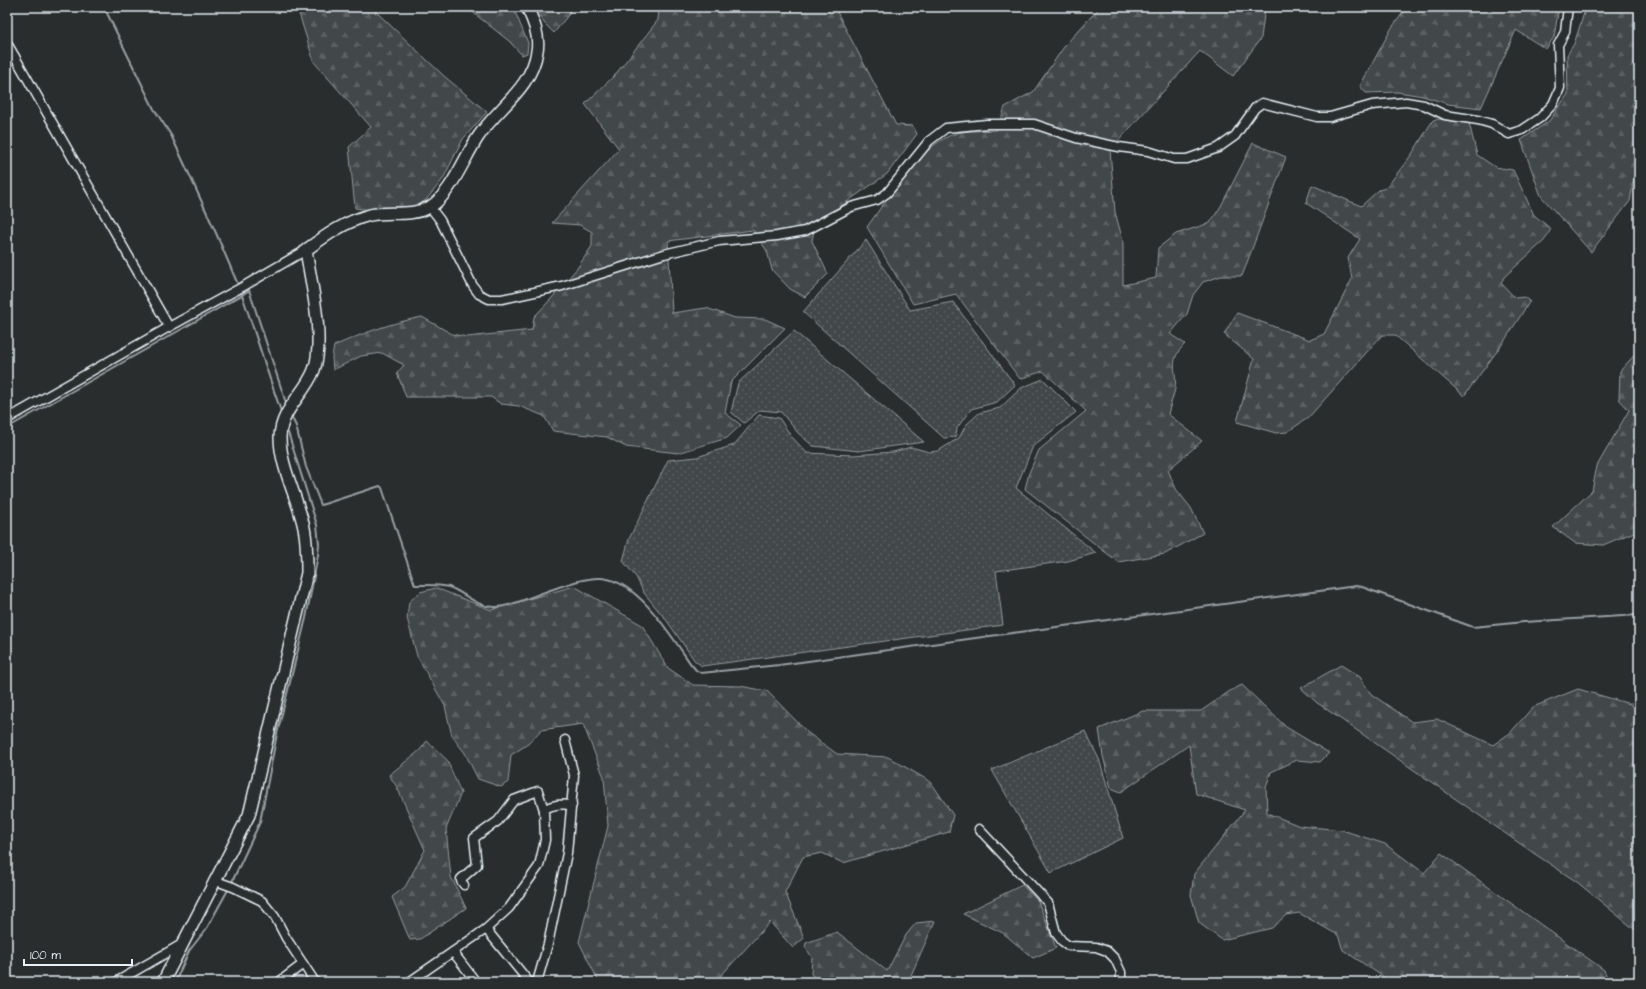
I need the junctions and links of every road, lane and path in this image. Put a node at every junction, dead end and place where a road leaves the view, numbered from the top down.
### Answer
1 (526, 7) edge
2 (1568, 7) edge
3 (7, 43) edge
4 (15, 57) junction
5 (7, 61) edge
6 (430, 206) junction
7 (306, 250) junction
8 (169, 327) junction
9 (7, 420) edge
10 (565, 740) dead end
11 (572, 805) junction
12 (544, 810) junction
13 (979, 829) dead end
14 (216, 881) junction
15 (464, 885) dead end
16 (486, 929) junction
17 (183, 944) junction
18 (453, 952) junction
19 (303, 964) junction
20 (414, 981) edge
21 (116, 982) edge
22 (163, 982) edge
23 (280, 982) edge
24 (315, 982) edge
25 (476, 982) edge
26 (529, 982) edge
27 (537, 982) edge
28 (1121, 982) edge

1 - 6 street
2 - 6 street
3 - 4 street
4 - 5 street
4 - 8 street
6 - 7 street
7 - 8 street
7 - 14 street
8 - 9 street
10 - 11 street
11 - 12 street
11 - 27 street
12 - 15 street
12 - 16 street
13 - 28 street
14 - 17 street
14 - 19 street
16 - 18 street
16 - 26 street
17 - 21 street
17 - 22 street
18 - 20 street
18 - 25 street
19 - 23 street
19 - 24 street

